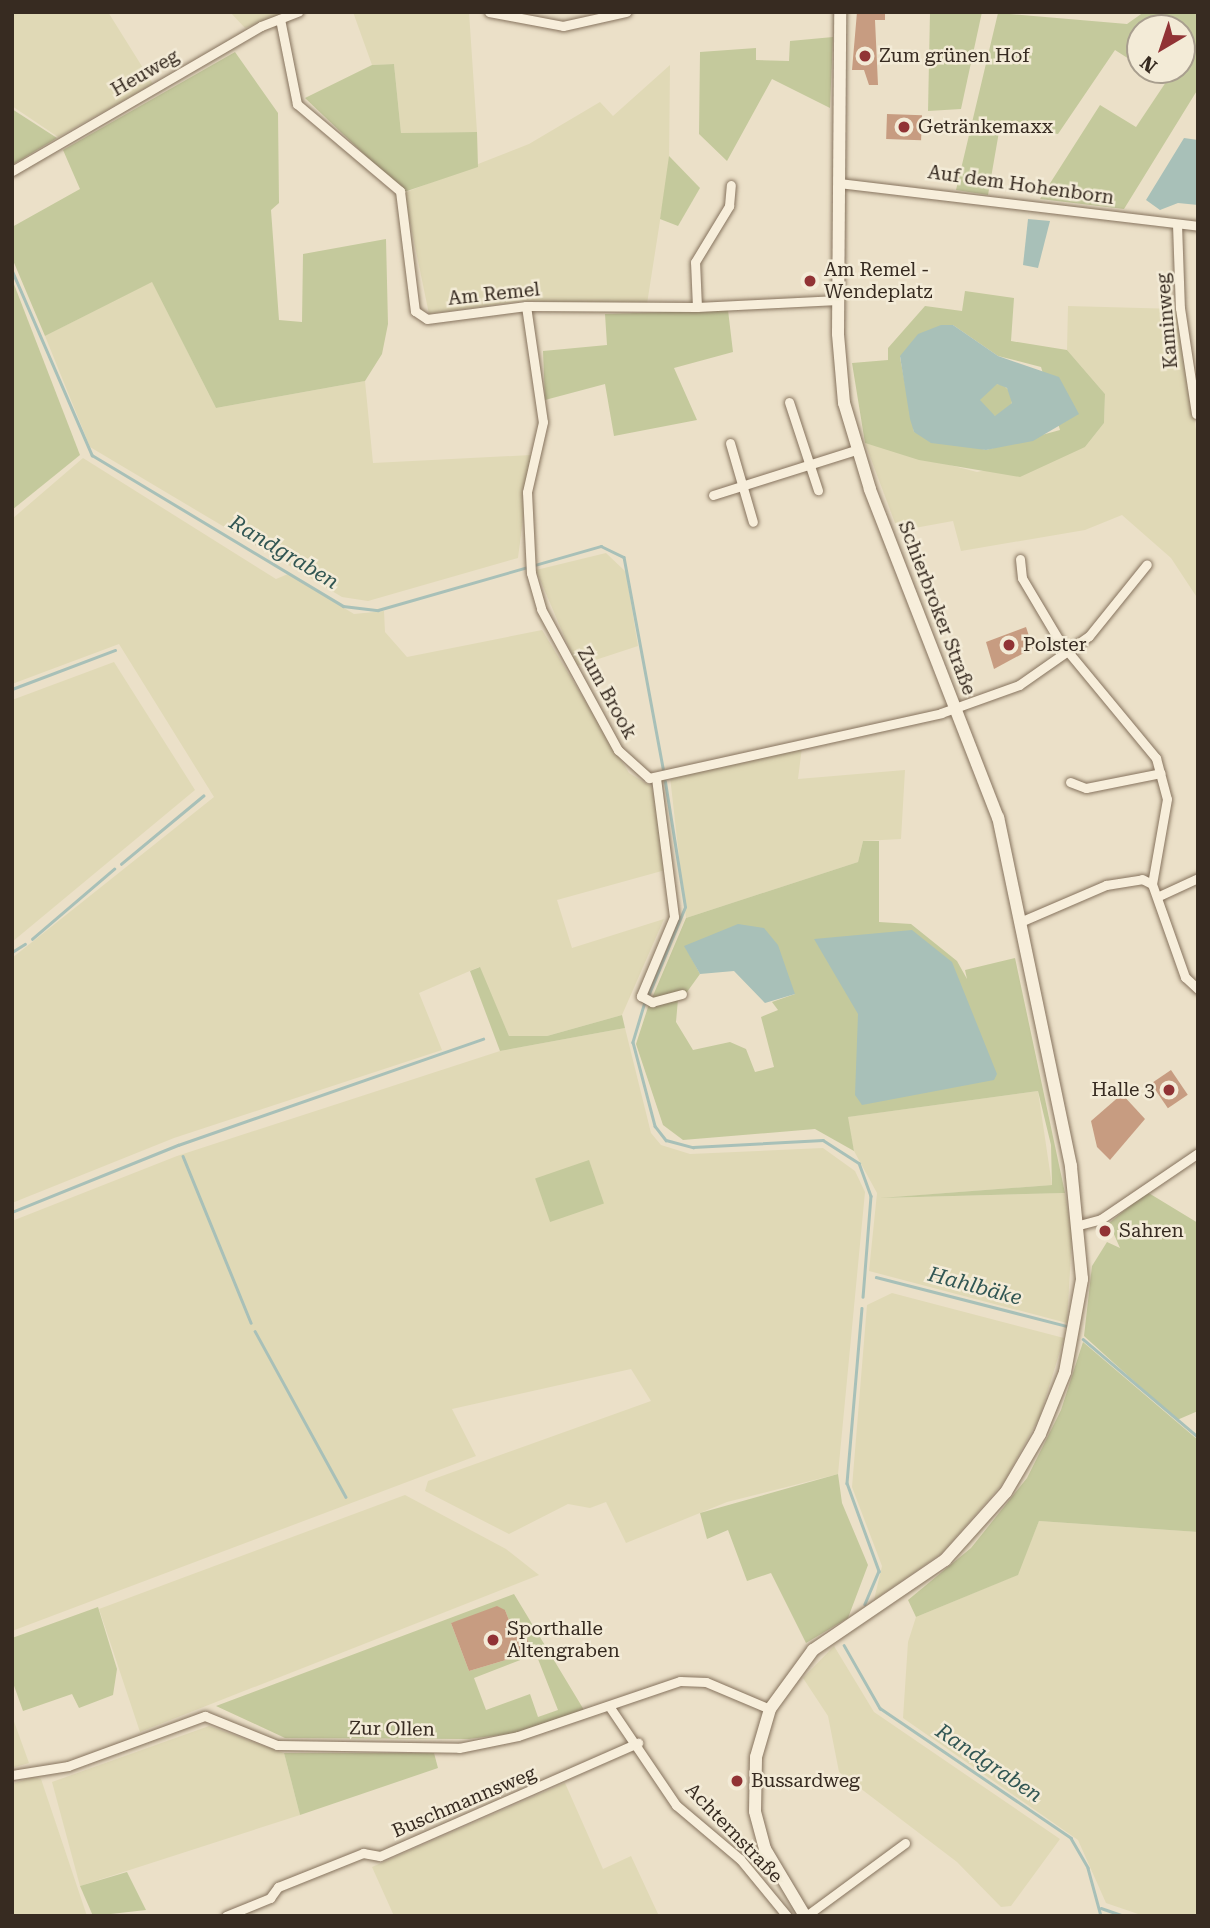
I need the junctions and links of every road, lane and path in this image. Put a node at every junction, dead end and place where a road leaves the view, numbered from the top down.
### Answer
1 (298, 12) edge
2 (489, 12) edge
3 (626, 12) edge
4 (840, 12) edge
5 (594, 16) edge
6 (280, 19) junction
7 (12, 171) edge
8 (839, 183) junction
9 (731, 185) dead end
10 (1177, 224) junction
11 (1198, 226) edge
12 (838, 300) junction
13 (526, 306) junction
14 (697, 307) junction
15 (789, 402) dead end
16 (1196, 414) dead end
17 (730, 443) dead end
18 (856, 450) junction
19 (810, 464) junction
20 (742, 486) junction
21 (818, 490) dead end
22 (713, 495) dead end
23 (753, 522) dead end
24 (1020, 559) dead end
25 (1147, 564) dead end
26 (1070, 652) junction
27 (956, 707) junction
28 (1161, 773) junction
29 (656, 778) junction
30 (1070, 782) dead end
31 (1198, 878) edge
32 (1152, 884) junction
33 (1159, 896) junction
34 (1020, 922) junction
35 (1198, 989) edge
36 (682, 994) dead end
37 (1198, 1153) edge
38 (1078, 1208) junction
39 (1094, 1221) junction
40 (1079, 1225) junction
41 (609, 1706) junction
42 (770, 1709) junction
43 (638, 1743) junction
44 (12, 1775) edge
45 (905, 1843) dead end
46 (226, 1916) edge
47 (787, 1916) edge
48 (806, 1916) edge

1 - 6 street, Heuweg
2 - 5 street
3 - 5 street
4 - 8 main road, Schierbroker Straße
6 - 7 street, Heuweg
6 - 13 street, Am Remel
8 - 10 street, Auf dem Hohenborn
8 - 12 main road, Schierbroker Straße
9 - 14 street
10 - 11 street, Auf dem Hohenborn
10 - 16 street, Kaminweg
12 - 14 street, Am Remel
12 - 18 main road, Schierbroker Straße
13 - 14 street, Am Remel
13 - 29 street, Zum Brook
15 - 19 street
17 - 20 street
18 - 19 street
18 - 27 main road, Schierbroker Straße
19 - 20 street
19 - 21 street
20 - 22 street
20 - 23 street
24 - 26 street
25 - 26 street
26 - 27 street
26 - 28 street
27 - 29 street
27 - 34 main road, Schierbroker Straße
28 - 30 street
28 - 32 street
29 - 36 street
31 - 33 street
32 - 33 street
32 - 34 street
33 - 35 street
34 - 38 main road, Schierbroker Straße
37 - 39 street
38 - 39 street
38 - 40 main road, Schierbroker Straße
39 - 40 street
40 - 42 main road, Schierbroker Straße
41 - 42 street, Zur Ollen
41 - 43 street, Achternstraße
41 - 44 street, Zur Ollen
42 - 48 main road, Schierbroker Straße
43 - 46 street, Buschmannsweg
43 - 47 street, Achternstraße
45 - 48 street

